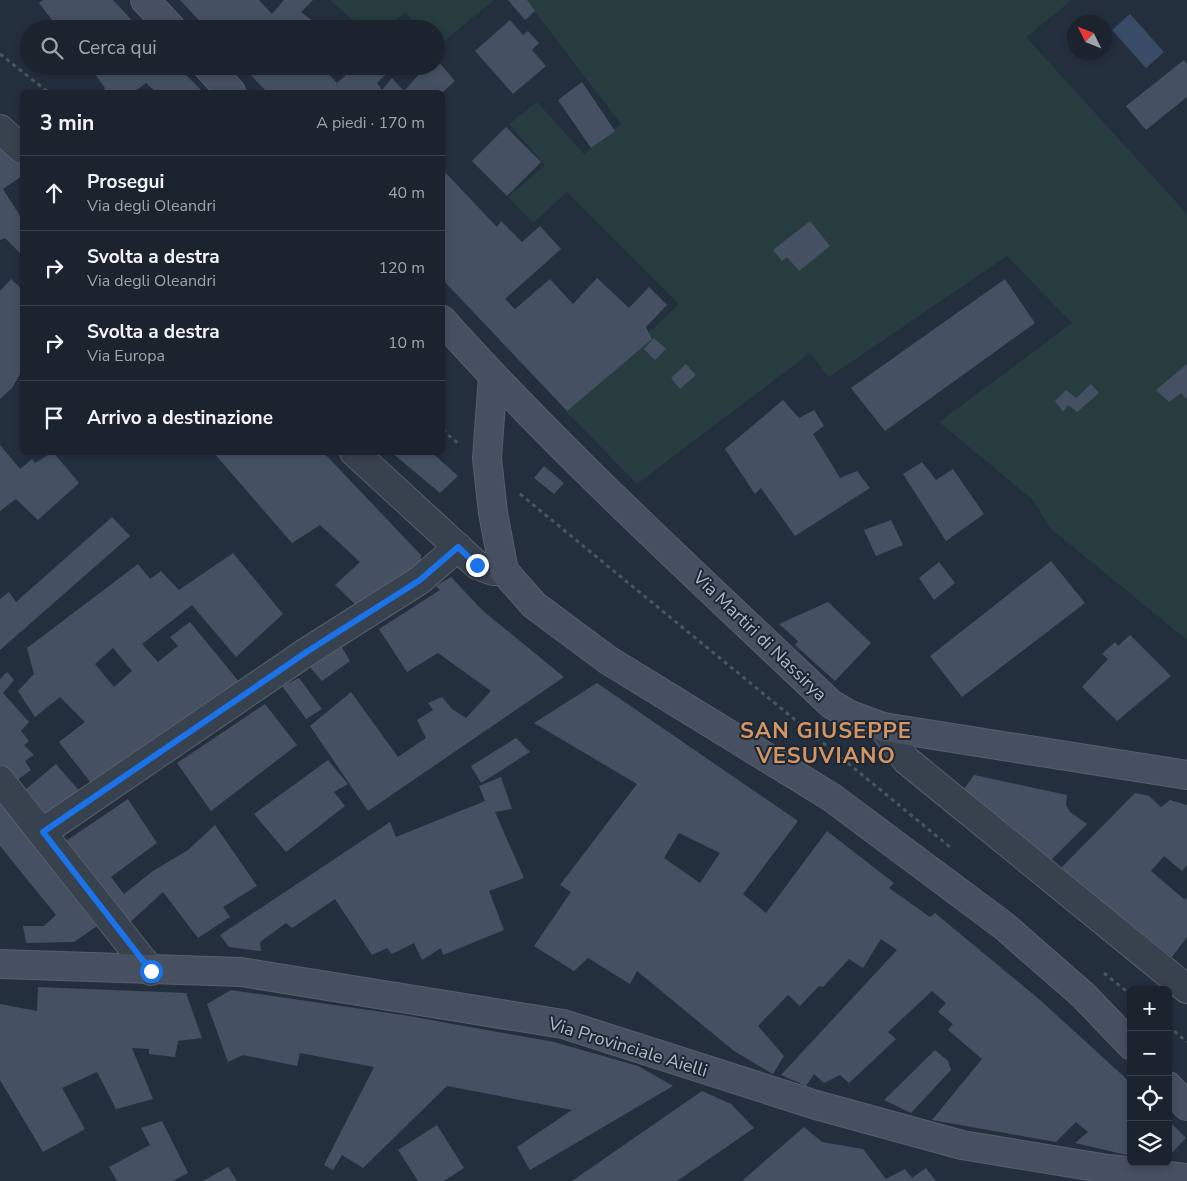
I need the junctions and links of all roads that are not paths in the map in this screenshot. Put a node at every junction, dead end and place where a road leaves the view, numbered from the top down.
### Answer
1 (145, 0) edge
2 (164, 20) edge
3 (215, 75) edge
4 (229, 90) edge
5 (0, 129) edge
6 (20, 147) edge
7 (445, 323) edge
8 (493, 376) junction
9 (357, 455) edge
10 (458, 547) junction
11 (504, 571) junction
12 (883, 727) junction
13 (1187, 775) edge
14 (0, 780) edge
15 (43, 832) junction
16 (0, 964) edge
17 (151, 971) junction
18 (1187, 989) edge
19 (1127, 1041) edge
20 (1172, 1090) edge
21 (1187, 1106) edge
22 (1187, 1178) edge

1 - 2 street
3 - 4 street
5 - 6 street
7 - 8 street, Via Martiri di Nassirya
8 - 11 street
8 - 12 street, Via Martiri di Nassirya
9 - 10 street
10 - 11 street
10 - 15 street
11 - 19 street
12 - 13 street, Via Martiri di Nassirya
12 - 18 street
14 - 15 street
15 - 17 street
16 - 17 street, Via Provinciale Aielli
17 - 22 street, Via Provinciale Aielli
20 - 21 street

